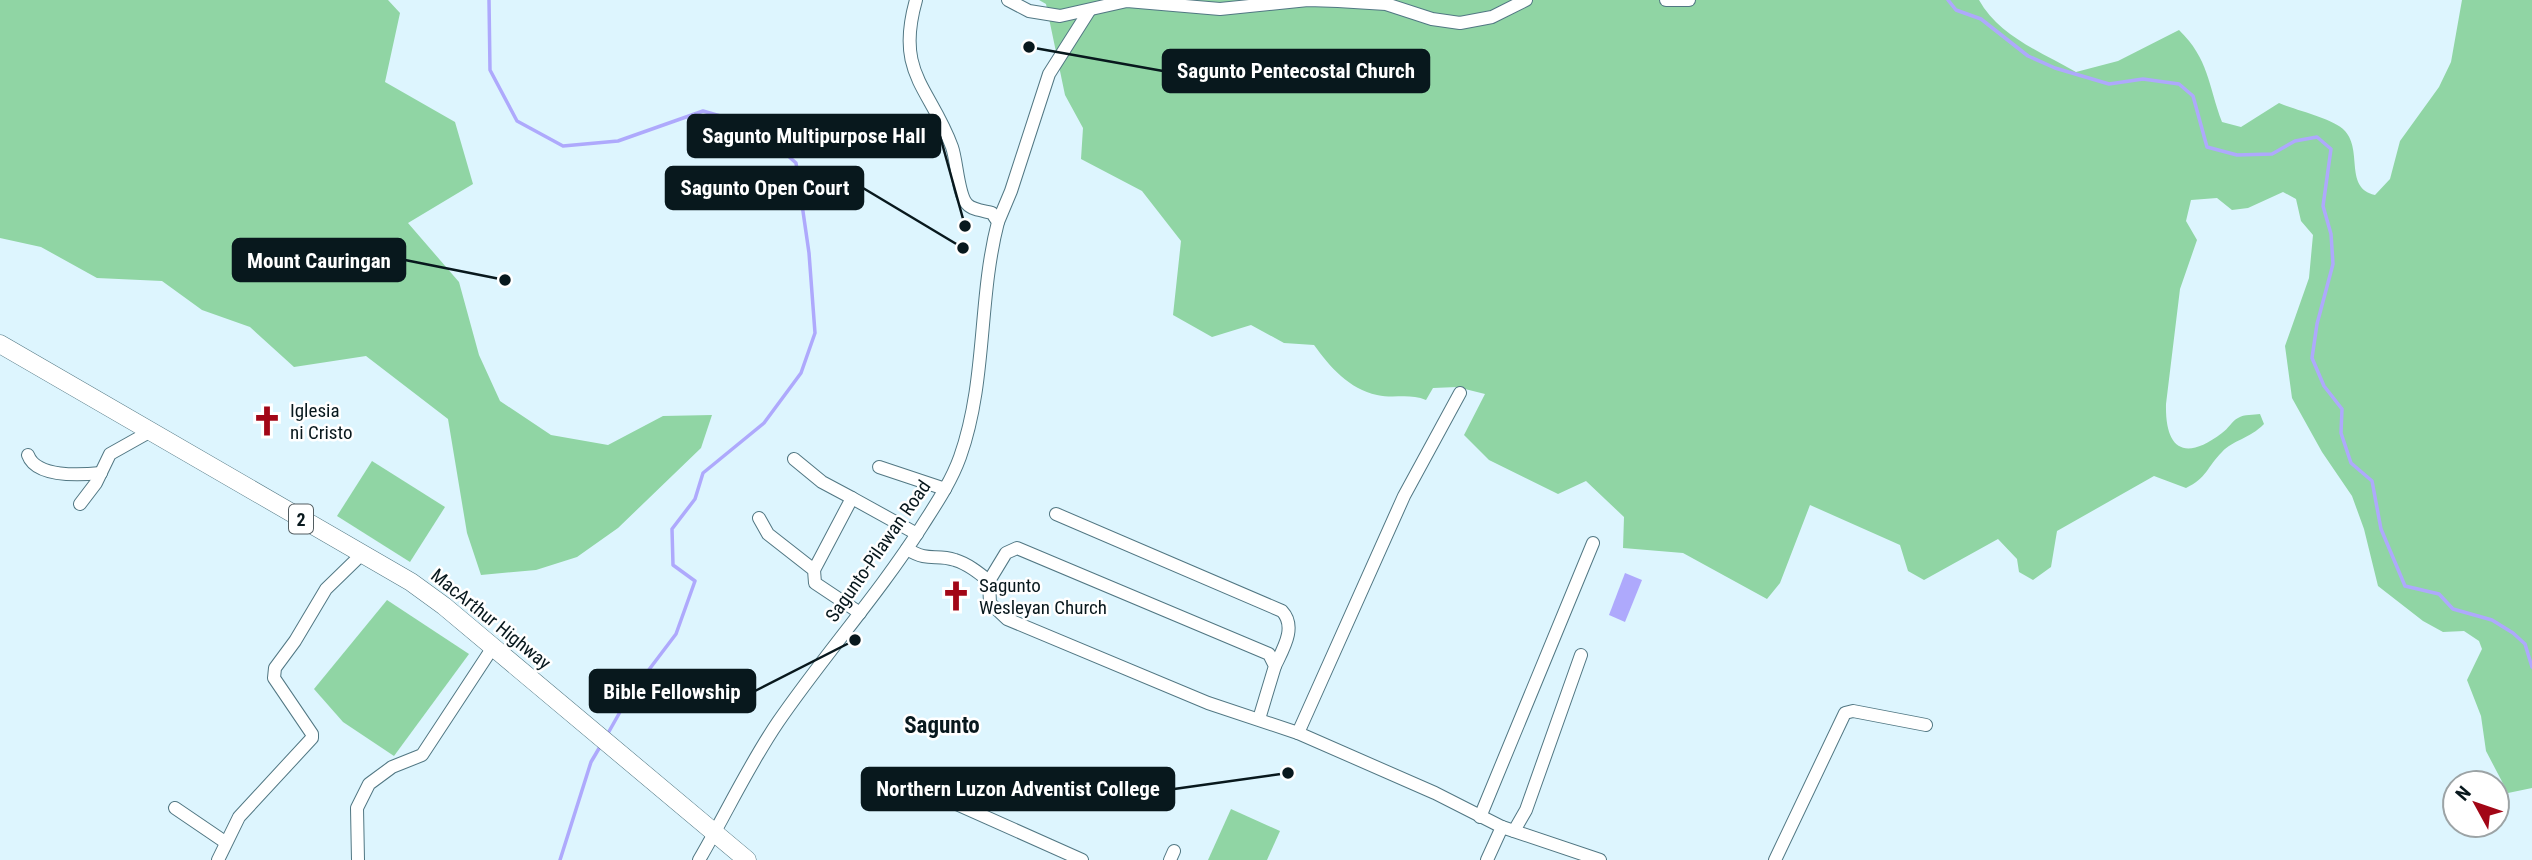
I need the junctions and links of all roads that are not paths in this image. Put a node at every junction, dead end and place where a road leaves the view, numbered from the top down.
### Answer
1 (916, 0) edge
2 (1008, 0) edge
3 (1526, 0) edge
4 (1666, 0) edge
5 (1689, 0) edge
6 (1264, 2) edge
7 (1089, 11) junction
8 (998, 222) junction
9 (0, 344) edge
10 (1460, 393) dead end
11 (151, 431) junction
12 (28, 455) dead end
13 (794, 459) dead end
14 (879, 467) dead end
15 (101, 473) junction
16 (945, 489) junction
17 (852, 498) junction
18 (80, 504) dead end
19 (1056, 514) dead end
20 (759, 518) dead end
21 (917, 534) junction
22 (1593, 543) dead end
23 (907, 549) junction
24 (360, 555) junction
25 (814, 570) junction
26 (989, 581) junction
27 (860, 614) junction
28 (494, 647) junction
29 (1581, 655) dead end
30 (1275, 666) junction
31 (1259, 719) junction
32 (1926, 725) dead end
33 (1298, 733) junction
34 (923, 789) dead end
35 (175, 808) dead end
36 (1480, 817) junction
37 (1508, 829) junction
38 (716, 832) junction
39 (225, 842) junction
40 (218, 860) edge
41 (358, 860) edge
42 (699, 860) edge
43 (747, 860) edge
44 (1082, 860) edge
45 (1487, 860) edge
46 (1600, 860) edge
47 (1775, 860) edge

1 - 8 street
2 - 7 street
3 - 6 street
4 - 5 street
6 - 7 street
7 - 8 street, Sagunto-Pilawan Road
8 - 16 street, Sagunto-Pilawan Road
9 - 11 highway, MacArthur Highway / 2
10 - 33 street
11 - 15 street
11 - 24 highway, MacArthur Highway / 2
12 - 15 street
13 - 17 street
14 - 16 street
15 - 18 street
16 - 21 street, Sagunto-Pilawan Road
17 - 21 street
17 - 25 street
19 - 30 street
20 - 25 street
21 - 23 street, Sagunto-Pilawan Road
22 - 36 street
23 - 26 street
23 - 27 street, Sagunto-Pilawan Road
24 - 28 highway, MacArthur Highway / 2
24 - 39 street
25 - 27 street
26 - 30 street
26 - 31 street
27 - 38 street, Sagunto-Pilawan Road
28 - 38 highway, MacArthur Highway / 2
28 - 41 street
29 - 37 street
30 - 31 street
31 - 33 street
32 - 47 street
33 - 36 street
34 - 44 street
35 - 39 street
36 - 37 street
37 - 45 street
37 - 46 street
38 - 42 street, Sagunto-Pilawan Road
38 - 43 highway, MacArthur Highway / 2
39 - 40 street

